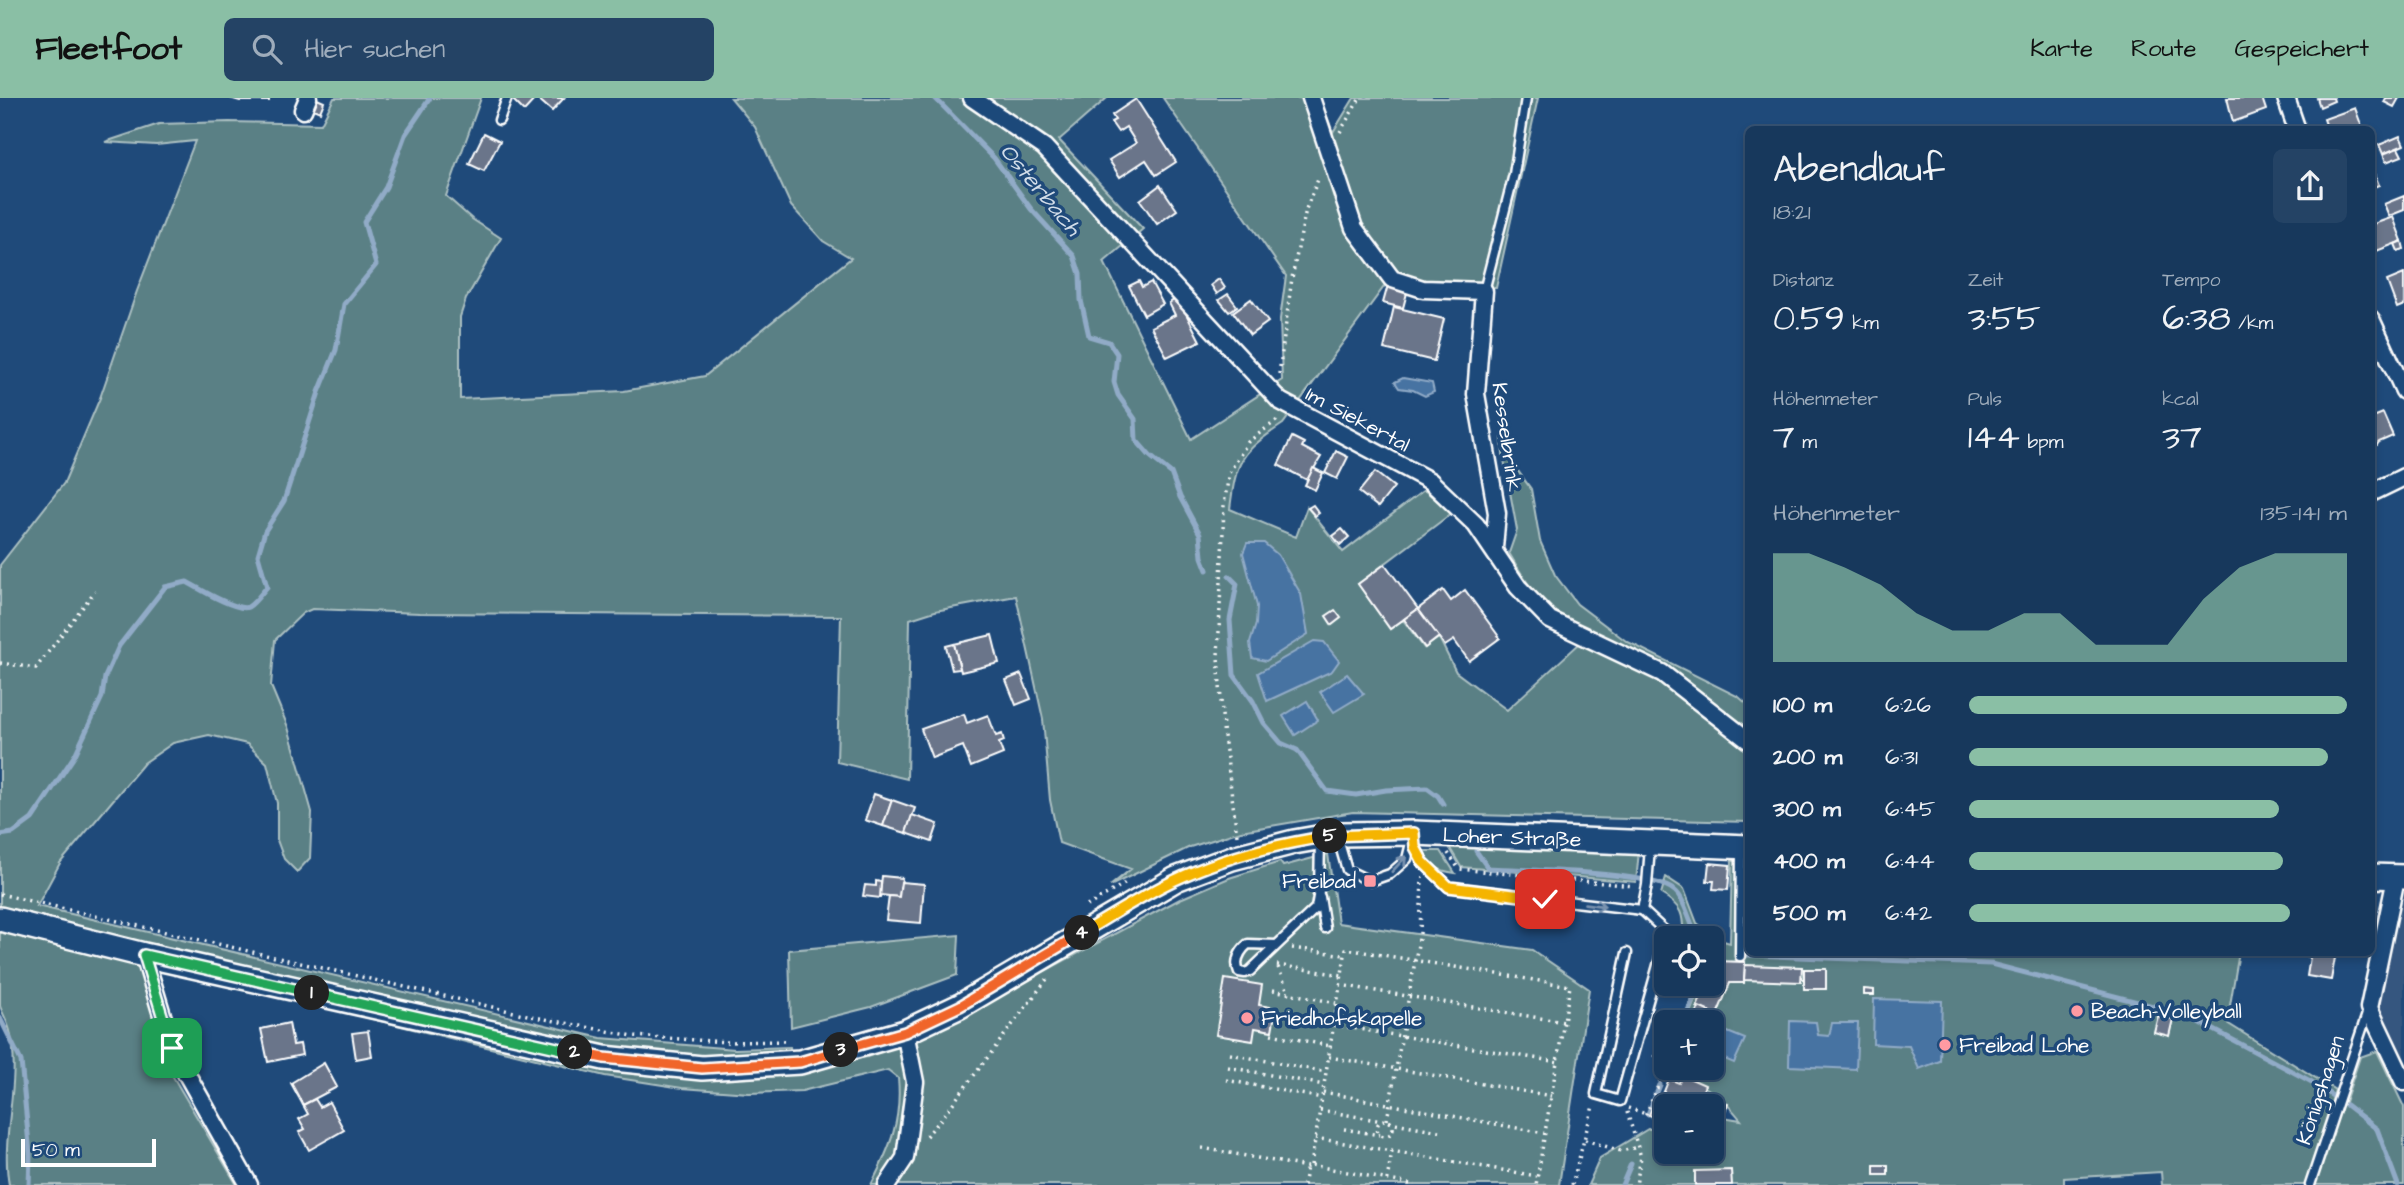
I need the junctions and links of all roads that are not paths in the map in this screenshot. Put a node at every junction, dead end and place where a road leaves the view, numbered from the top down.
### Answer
1 (507, 98) edge
2 (972, 98) edge
3 (1311, 98) edge
4 (1526, 98) edge
5 (2286, 98) edge
6 (499, 120) dead end
7 (2296, 126) edge
8 (1484, 291) junction
9 (2375, 328) edge
10 (2404, 390) edge
11 (2404, 477) edge
12 (2375, 491) edge
13 (1494, 548) junction
14 (1745, 738) edge
15 (1414, 833) junction
16 (1330, 836) junction
17 (1650, 843) junction
18 (1745, 847) edge
19 (2375, 876) edge
20 (2400, 877) edge
21 (1319, 891) junction
22 (1642, 910) junction
23 (0, 919) edge
24 (1325, 928) dead end
25 (1274, 948) junction
26 (1627, 953) dead end
27 (144, 955) junction
28 (1740, 956) dead end
29 (2369, 1008) junction
30 (905, 1032) junction
31 (2404, 1083) edge
32 (249, 1185) edge
33 (887, 1185) edge
34 (2310, 1185) edge

1 - 6 lane
2 - 13 street, Im Siekertal
3 - 8 street
4 - 8 lane
5 - 7 street
8 - 13 street, Kesselbrink
9 - 10 street
11 - 12 street
13 - 14 street, Im Siekertal
15 - 16 street, Loher Straße
16 -> 15 lane
15 - 17 street, Loher Straße
15 -> 22 lane
16 - 21 lane
16 - 30 street, Loher Straße
17 - 18 street, Loher Straße
17 - 22 lane
18 - 28 lane
19 - 20 street
20 - 29 street, Königshagen
21 - 24 lane
21 - 25 lane
22 - 26 lane
23 - 27 street, Loher Straße
25 - 25 lane
27 - 30 street, Loher Straße
27 - 32 street
29 - 31 street, Königshagen
29 - 34 lane, Königshagen
30 - 33 street

